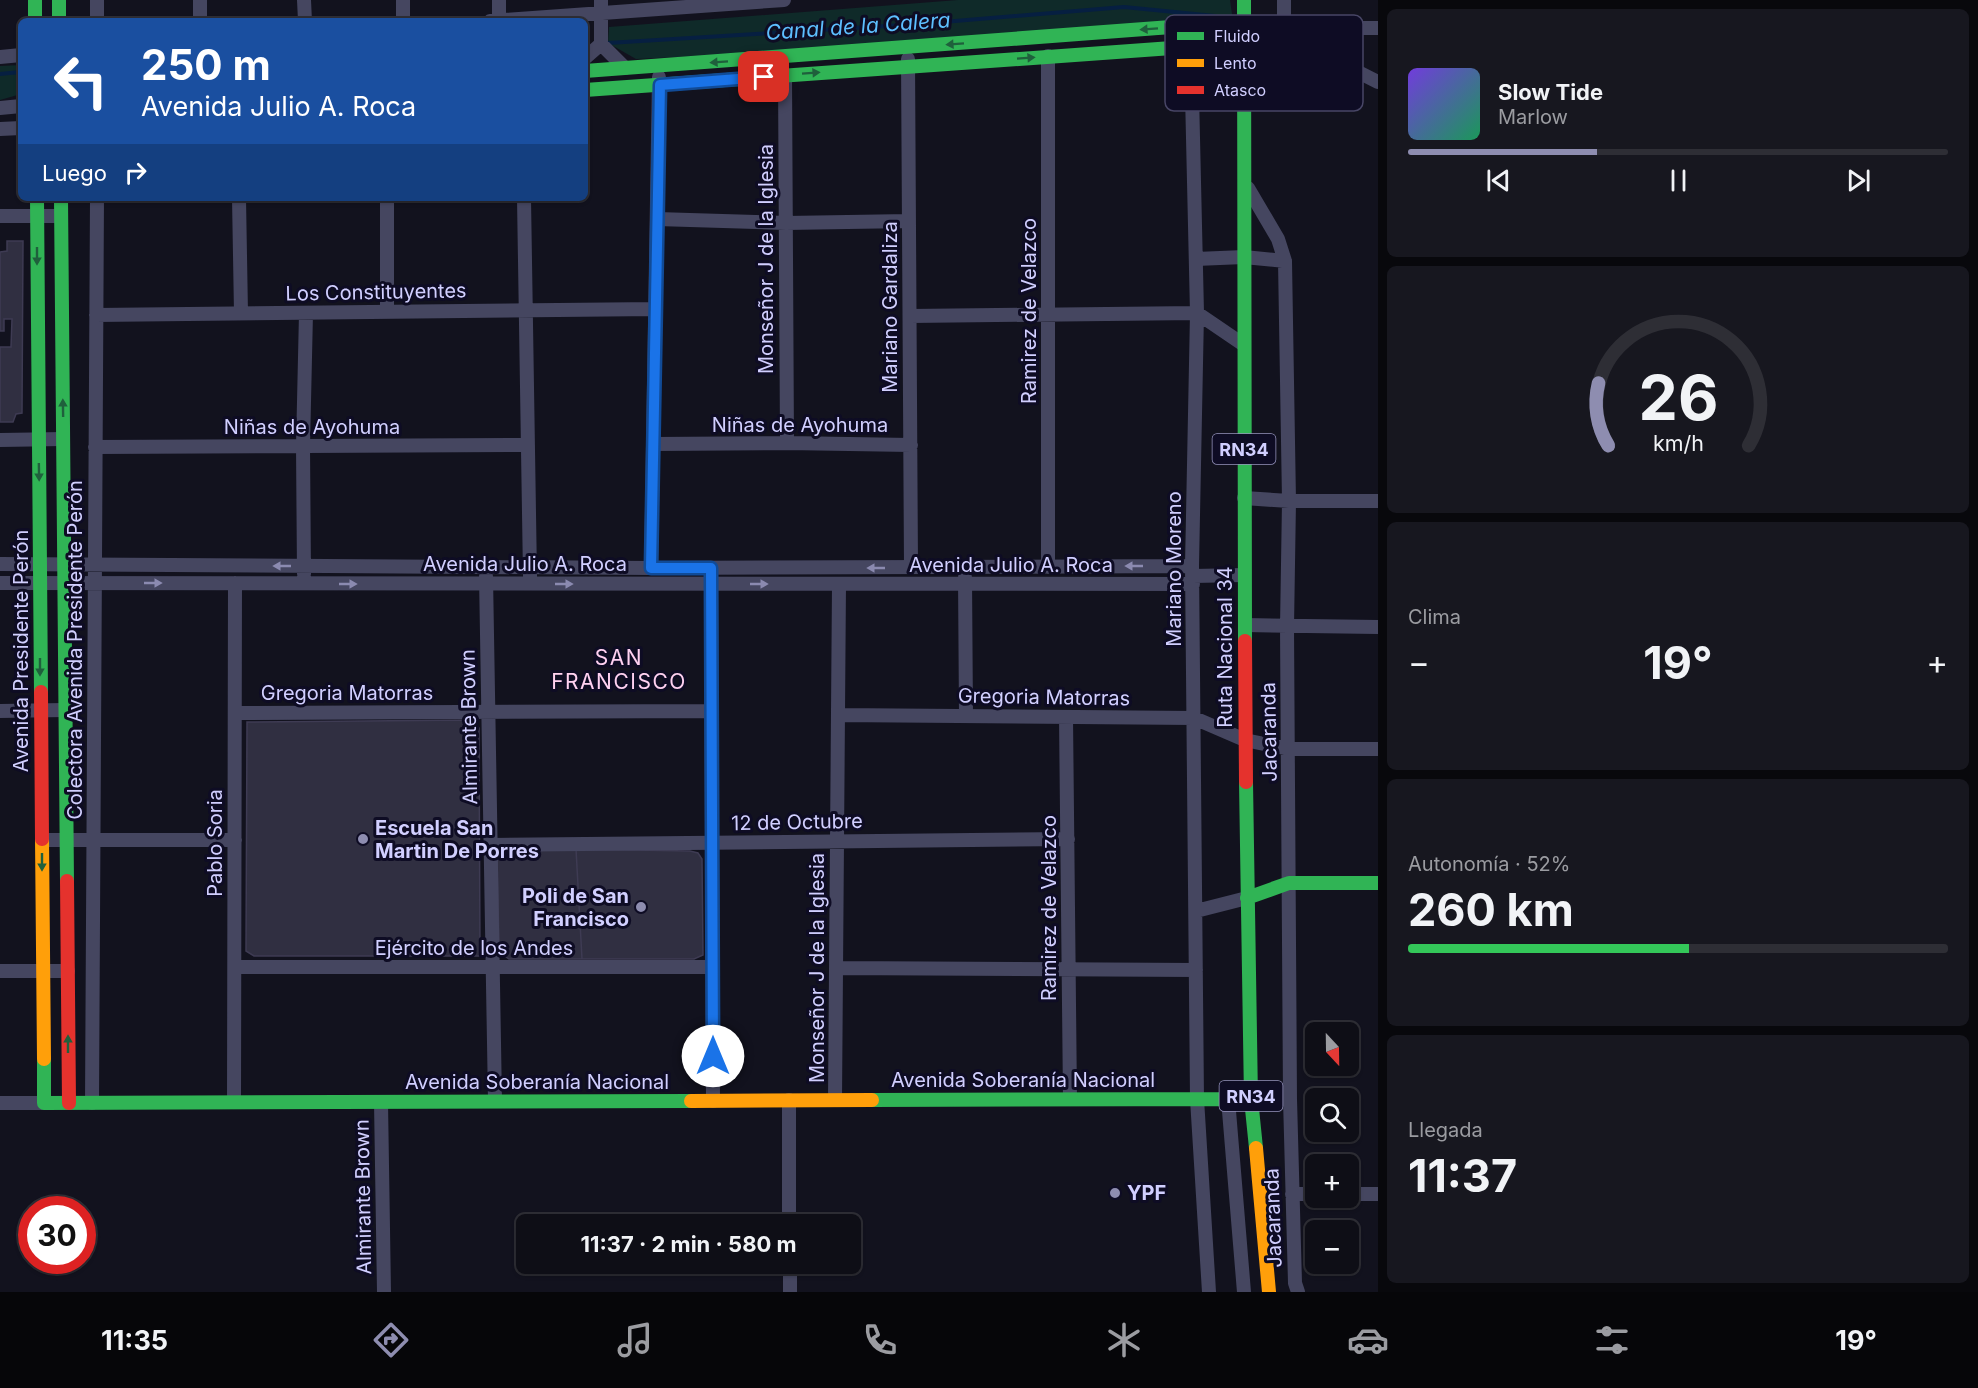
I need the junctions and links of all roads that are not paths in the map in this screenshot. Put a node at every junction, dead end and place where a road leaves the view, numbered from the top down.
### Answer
1 (35, 0) edge
2 (59, 0) edge
3 (97, 0) edge
4 (200, 0) edge
5 (304, 0) edge
6 (403, 0) edge
7 (499, 0) edge
8 (784, 0) edge
9 (701, 3) edge
10 (601, 7) edge
11 (35, 18) edge
12 (59, 18) edge
13 (97, 18) edge
14 (200, 18) edge
15 (305, 18) edge
16 (403, 18) edge
17 (499, 18) edge
18 (515, 18) edge
19 (1165, 27) edge
20 (601, 44) junction
21 (908, 47) junction
22 (1165, 48) edge
23 (18, 55) edge
24 (588, 55) edge
25 (1048, 56) junction
26 (0, 57) edge
27 (659, 66) junction
28 (908, 66) junction
29 (625, 68) junction
30 (588, 71) edge
31 (1363, 74) edge
32 (785, 75) junction
33 (1378, 82) edge
34 (660, 85) junction
35 (588, 90) edge
36 (18, 106) edge
37 (0, 108) edge
38 (1192, 111) edge
39 (1244, 111) edge
40 (18, 128) edge
41 (0, 129) edge
42 (1244, 181) junction
43 (37, 201) edge
44 (61, 201) edge
45 (97, 201) edge
46 (239, 201) edge
47 (387, 201) edge
48 (524, 201) edge
49 (0, 216) edge
50 (37, 216) junction
51 (61, 216) junction
52 (657, 219) junction
53 (909, 221) junction
54 (786, 223) junction
55 (1244, 257) junction
56 (1196, 259) junction
57 (1285, 261) junction
58 (656, 309) junction
59 (526, 310) junction
60 (387, 312) junction
61 (242, 313) junction
62 (306, 313) junction
63 (1197, 313) junction
64 (96, 315) junction
65 (1048, 315) junction
66 (910, 316) junction
67 (1244, 345) junction
68 (38, 439) junction
69 (63, 439) junction
70 (0, 440) edge
71 (787, 442) junction
72 (654, 444) junction
73 (528, 445) junction
74 (911, 445) junction
75 (303, 446) junction
76 (95, 447) junction
77 (1244, 498) junction
78 (1289, 501) junction
79 (1378, 501) edge
80 (0, 564) edge
81 (40, 564) junction
82 (64, 565) junction
83 (95, 565) junction
84 (304, 566) junction
85 (486, 567) junction
86 (911, 567) junction
87 (965, 567) junction
88 (1048, 567) junction
89 (530, 568) junction
90 (651, 568) junction
91 (711, 568) junction
92 (1193, 575) junction
93 (1244, 575) junction
94 (0, 583) edge
95 (40, 583) junction
96 (64, 583) junction
97 (95, 583) junction
98 (235, 583) junction
99 (304, 584) junction
100 (486, 584) junction
101 (530, 584) junction
102 (712, 584) junction
103 (839, 584) junction
104 (965, 584) junction
105 (1245, 625) junction
106 (1287, 627) junction
107 (1378, 627) edge
108 (40, 710) junction
109 (65, 710) junction
110 (0, 711) edge
111 (489, 711) junction
112 (712, 711) junction
113 (235, 713) junction
114 (838, 715) junction
115 (966, 716) junction
116 (1066, 717) junction
117 (1194, 718) junction
118 (1245, 740) junction
119 (1289, 749) junction
120 (1378, 749) edge
121 (1068, 838) junction
122 (42, 840) junction
123 (67, 840) junction
124 (93, 840) junction
125 (235, 840) junction
126 (837, 841) junction
127 (713, 843) junction
128 (491, 845) junction
129 (1289, 883) junction
130 (1378, 883) edge
131 (1247, 898) junction
132 (1196, 912) junction
133 (235, 967) junction
134 (493, 967) junction
135 (713, 968) junction
136 (836, 968) junction
137 (1069, 969) junction
138 (1196, 970) junction
139 (0, 971) edge
140 (43, 971) junction
141 (68, 971) junction
142 (1197, 1099) junction
143 (1228, 1099) junction
144 (1251, 1099) junction
145 (1290, 1099) junction
146 (789, 1100) junction
147 (835, 1100) junction
148 (1070, 1100) junction
149 (495, 1101) junction
150 (713, 1101) junction
151 (234, 1102) junction
152 (381, 1102) junction
153 (44, 1103) junction
154 (69, 1103) junction
155 (92, 1103) junction
156 (0, 1104) edge
157 (1292, 1194) junction
158 (1305, 1194) edge
159 (1359, 1194) edge
160 (1378, 1194) edge
161 (789, 1214) edge
162 (790, 1274) edge
163 (384, 1292) edge
164 (790, 1292) edge
165 (1209, 1292) edge
166 (1244, 1292) edge
167 (1269, 1292) edge
168 (1298, 1292) edge

1 - 11 main road
2 - 12 main road
3 - 13 street
4 - 14 street
5 - 15 street
6 - 16 street
7 - 17 street
8 - 9 street
9 - 10 street
10 - 18 street
10 - 20 street
19 -> 21 main road
20 - 24 street
20 - 29 street
21 -> 27 main road
21 - 28 street, Mariano Gardaliza
22 - 25 main road
23 - 26 street
28 -> 25 main road
25 - 65 street, Ramirez de Velazco
27 - 29 main road
27 - 34 street
32 -> 28 main road
28 - 53 street, Mariano Gardaliza
29 - 30 main road
31 - 33 street
32 - 34 main road
32 - 54 street, Monseñor J de la Iglesia
34 - 35 main road
34 - 52 street
36 - 37 street
38 - 56 street, Mariano Moreno
39 - 42 main road, Ruta Nacional 34 / RN34
40 - 41 street
42 - 55 main road, Ruta Nacional 34 / RN34
42 - 57 street, Jacaranda
43 - 50 main road, Avenida Presidente Perón
44 - 51 main road
45 - 64 street, Colectora Avenida Presidente Perón
46 - 61 street
47 - 60 street
48 - 59 street
49 - 50 street
50 - 51 street
50 -> 68 main road, Avenida Presidente Perón
69 -> 51 main road
52 - 54 street
52 - 58 street
53 - 54 street
53 - 66 street, Mariano Gardaliza
54 - 71 street, Monseñor J de la Iglesia
55 - 56 street
55 - 57 street
55 - 67 main road, Ruta Nacional 34 / RN34
56 - 63 street, Mariano Moreno
57 - 78 street, Jacaranda
58 - 59 street, Los Constituyentes
58 - 72 street
59 - 60 street, Los Constituyentes
59 - 73 street
60 - 62 street, Los Constituyentes
61 - 62 street, Los Constituyentes
61 - 64 street, Los Constituyentes
62 - 75 street
63 - 65 street
63 - 67 street
63 - 92 street, Mariano Moreno
64 - 76 street, Colectora Avenida Presidente Perón
65 - 66 street
65 - 88 street, Ramirez de Velazco
66 - 74 street, Mariano Gardaliza
67 - 77 main road, Ruta Nacional 34 / RN34
68 - 69 street
68 - 70 street
68 -> 81 main road, Avenida Presidente Perón
69 - 82 main road
71 - 72 street, Niñas de Ayohuma
71 - 74 street, Niñas de Ayohuma
72 - 90 street
73 - 75 street, Niñas de Ayohuma
73 - 89 street
74 - 86 street, Mariano Gardaliza
75 - 76 street, Niñas de Ayohuma
75 - 84 street
76 - 83 street, Colectora Avenida Presidente Perón
77 - 78 street
77 - 93 main road, Ruta Nacional 34 / RN34
78 - 79 street
78 - 106 street, Jacaranda
80 - 81 street, Avenida Julio A. Roca
81 - 82 street, Avenida Julio A. Roca
81 - 95 main road, Avenida Presidente Perón
82 - 83 street, Avenida Julio A. Roca
82 - 96 main road
84 -> 83 street, Avenida Julio A. Roca
83 - 97 street, Colectora Avenida Presidente Perón
84 - 85 street, Avenida Julio A. Roca
84 - 99 street
85 - 89 street, Avenida Julio A. Roca
85 - 100 street, Almirante Brown
86 - 87 street, Avenida Julio A. Roca
86 -> 91 street, Avenida Julio A. Roca
87 - 88 street, Avenida Julio A. Roca
87 - 104 street
92 -> 88 street, Avenida Julio A. Roca
89 - 90 street, Avenida Julio A. Roca
89 - 101 street
90 - 91 street, Avenida Julio A. Roca
91 - 102 street
92 - 93 street
92 - 104 street, Avenida Julio A. Roca
92 - 117 street, Mariano Moreno
93 - 105 main road, Ruta Nacional 34 / RN34
94 - 95 street, Avenida Julio A. Roca
95 - 96 street, Avenida Julio A. Roca
95 -> 108 main road, Avenida Presidente Perón
96 - 97 street, Avenida Julio A. Roca
96 - 109 main road
97 -> 98 street, Avenida Julio A. Roca
97 - 124 street, Colectora Avenida Presidente Perón
98 - 99 street, Avenida Julio A. Roca
98 - 113 street, Pablo Soria
99 -> 100 street, Avenida Julio A. Roca
100 - 101 street, Avenida Julio A. Roca
100 - 111 street, Almirante Brown
101 -> 102 street, Avenida Julio A. Roca
102 -> 103 street, Avenida Julio A. Roca
102 - 112 street
103 - 104 street, Avenida Julio A. Roca
103 - 114 street, Monseñor J de la Iglesia
104 - 115 street
105 - 106 street
105 - 118 main road, Ruta Nacional 34 / RN34
106 - 107 street
106 - 119 street, Jacaranda
108 - 109 street
108 - 110 street
108 - 122 main road, Avenida Presidente Perón
109 - 123 main road
111 - 112 street, Gregoria Matorras
111 - 113 street, Gregoria Matorras
111 - 128 street, Almirante Brown
112 - 127 street
113 - 125 street, Pablo Soria
114 - 115 street, Gregoria Matorras
114 - 126 street, Monseñor J de la Iglesia
115 - 116 street, Gregoria Matorras
116 - 117 street, Gregoria Matorras
116 - 121 street, Ramirez de Velazco
117 - 118 street, Gregoria Matorras
117 - 132 street, Mariano Moreno
118 - 119 street, Gregoria Matorras
118 - 131 main road, Ruta Nacional 34 / RN34
119 - 120 street, Gregoria Matorras
119 - 129 street, Jacaranda
121 - 126 street, 12 de Octubre
121 - 137 street, Ramirez de Velazco
122 - 123 street
122 -> 140 main road, Avenida Presidente Perón
123 - 124 street
123 - 141 main road
124 - 125 street
124 - 155 street, Colectora Avenida Presidente Perón
125 - 133 street, Pablo Soria
126 - 127 street, 12 de Octubre
126 - 136 street, Monseñor J de la Iglesia
127 - 128 street, 12 de Octubre
127 - 135 street
128 - 134 street, Almirante Brown
129 - 130 main road
129 - 131 main road
129 - 145 street, Jacaranda
131 - 132 street
131 - 144 main road, Ruta Nacional 34 / RN34
132 - 138 street, Mariano Moreno
133 - 134 street, Ejército de los Andes
133 - 151 street, Pablo Soria
134 - 135 street, Ejército de los Andes
134 - 149 street, Almirante Brown
135 - 150 street
136 - 137 street
136 - 147 street, Monseñor J de la Iglesia
137 - 138 street
137 - 148 street, Ramirez de Velazco
138 - 142 street, Mariano Moreno
139 - 140 street
140 - 141 street
140 - 153 main road, Avenida Presidente Perón
154 -> 141 main road
142 - 143 main road, Avenida Soberanía Nacional
142 - 148 main road, Avenida Soberanía Nacional
142 - 165 street, Mariano Moreno
143 - 144 main road, Avenida Soberanía Nacional
143 - 166 street
144 - 145 street, Avenida Soberanía Nacional
144 - 167 main road, Ruta Nacional 34 / RN34
145 - 157 street, Jacaranda
146 - 147 main road, Avenida Soberanía Nacional
146 - 150 main road, Avenida Soberanía Nacional
146 - 161 street
147 - 148 main road, Avenida Soberanía Nacional
149 - 150 main road, Avenida Soberanía Nacional
149 - 152 main road, Avenida Soberanía Nacional
151 - 152 main road, Avenida Soberanía Nacional
151 - 155 main road, Avenida Soberanía Nacional
152 - 163 street, Almirante Brown
153 - 154 main road, Avenida Soberanía Nacional
153 - 156 street, Avenida Soberanía Nacional
154 - 155 main road, Avenida Soberanía Nacional
157 - 158 street
157 - 168 street, Jacaranda
159 - 160 street
162 - 164 street

